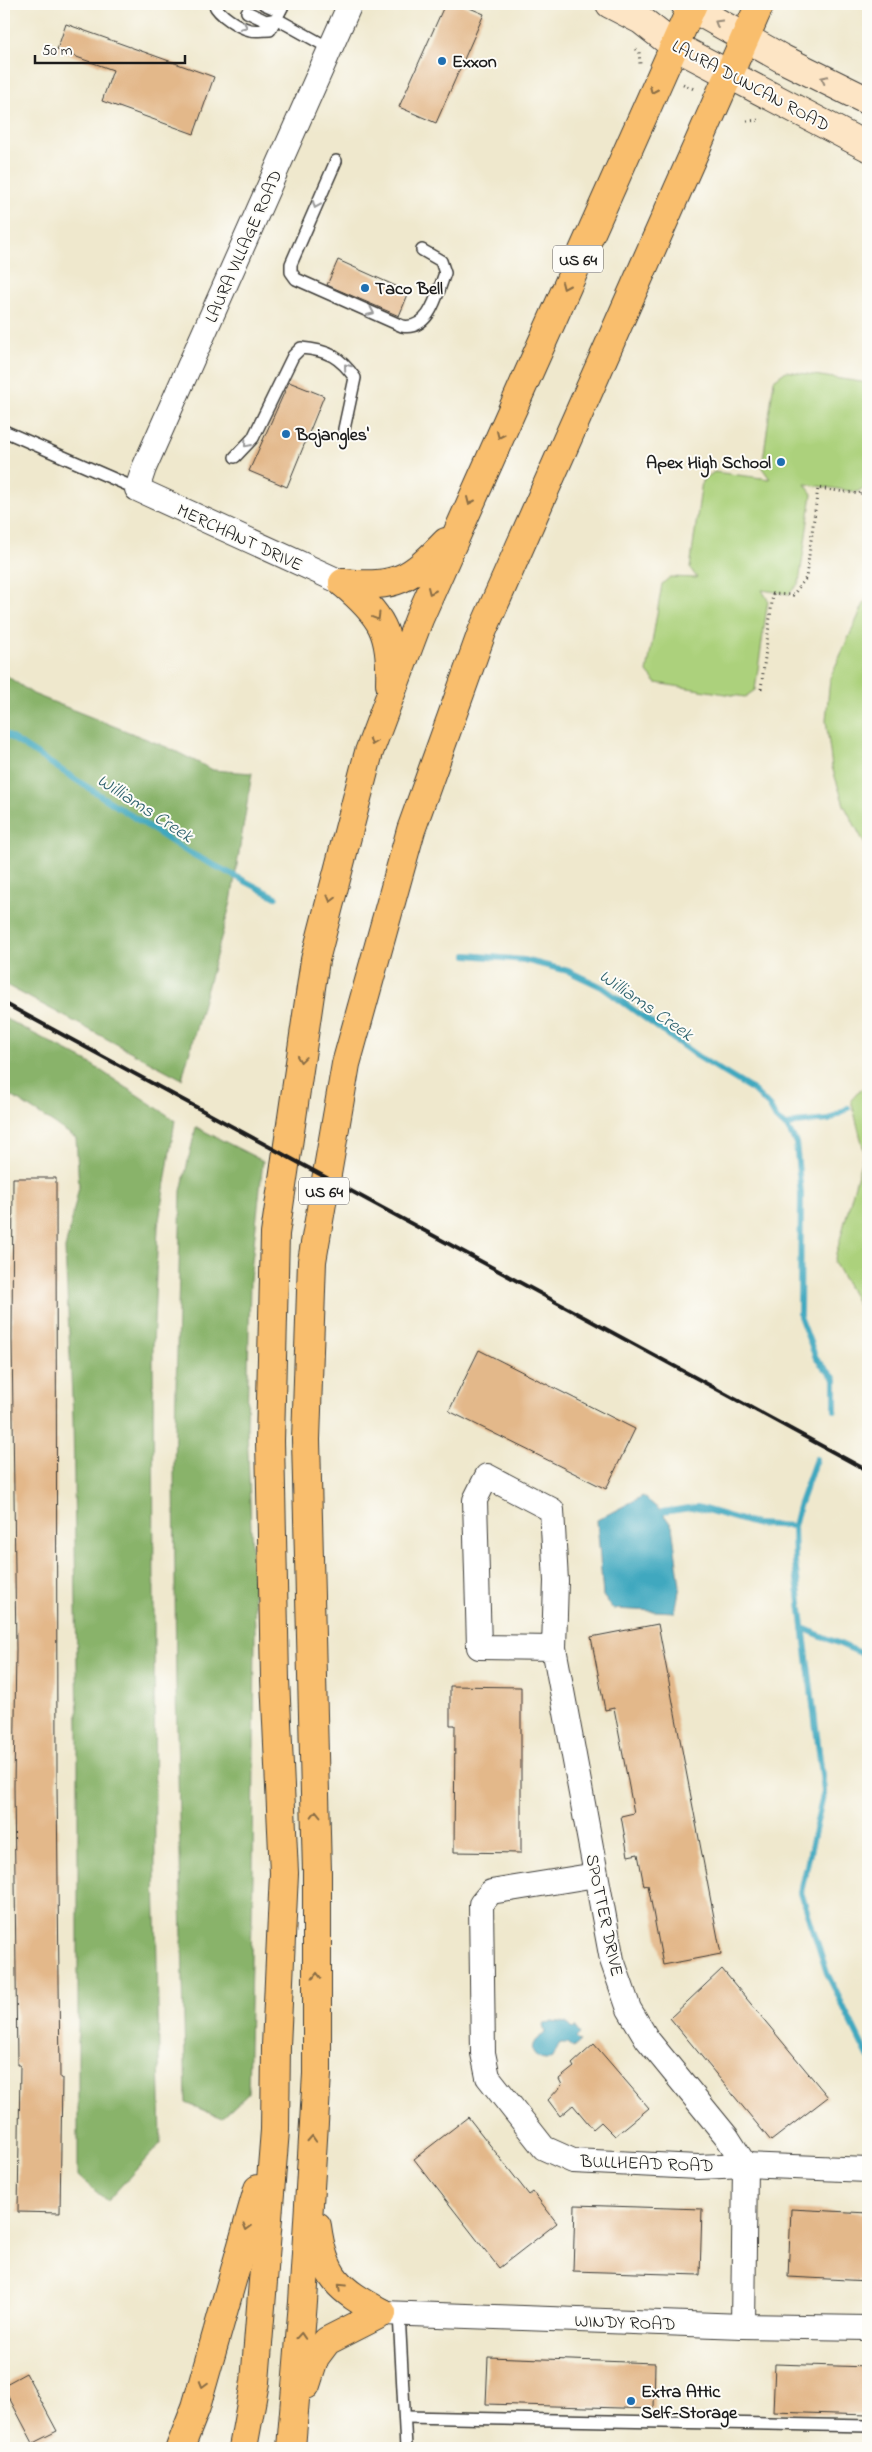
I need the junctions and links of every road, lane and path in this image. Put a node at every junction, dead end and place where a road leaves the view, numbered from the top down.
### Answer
1 (214, 4) edge
2 (264, 4) edge
3 (350, 4) edge
4 (610, 4) edge
5 (760, 4) edge
6 (689, 5) edge
7 (280, 11) edge
8 (247, 12) dead end
9 (744, 39) junction
10 (632, 45) dead end
11 (673, 45) junction
12 (330, 49) junction
13 (640, 64) dead end
14 (729, 76) junction
15 (677, 81) dead end
16 (696, 90) dead end
17 (868, 100) edge
18 (868, 147) edge
19 (336, 161) dead end
20 (422, 250) dead end
21 (344, 429) dead end
22 (4, 430) edge
23 (236, 458) dead end
24 (868, 488) edge
25 (137, 489) junction
26 (458, 530) junction
27 (343, 583) junction
28 (762, 689) dead end
29 (390, 698) junction
30 (554, 1648) junction
31 (596, 1875) junction
32 (275, 2130) junction
33 (745, 2165) junction
34 (868, 2170) edge
35 (310, 2182) junction
36 (391, 2313) junction
37 (743, 2326) junction
38 (868, 2328) edge
39 (405, 2417) junction
40 (294, 2419) junction
41 (868, 2426) edge
42 (180, 2448) edge
43 (243, 2448) edge
44 (291, 2448) edge
45 (406, 2448) edge

1 -> 7 lane
2 - 7 lane
3 - 12 street, LAURA VILLAGE ROAD
4 - 11 street, LAURA DUNCAN ROAD
5 - 9 highway, US 64
9 -> 6 street
6 - 11 highway, US 64
7 - 8 lane
7 - 12 lane
9 - 14 highway, US 64
17 -> 9 street
10 - 13 path
11 - 14 street, LAURA DUNCAN ROAD
11 -> 26 highway, US 64
12 - 25 street, LAURA VILLAGE ROAD
14 - 18 street, LAURA DUNCAN ROAD
35 -> 14 highway, US 64
15 - 16 path
19 -> 20 lane
21 -> 23 lane
22 - 25 lane
24 - 28 path
25 - 27 street, MERCHANT DRIVE
26 - 27 highway
26 -> 29 highway, US 64
27 -> 29 highway
29 -> 32 highway, US 64
30 - 30 street, SPOTTER DRIVE
30 - 31 street, SPOTTER DRIVE
31 - 33 street, SPOTTER DRIVE
31 - 33 street, BULLHEAD ROAD
32 -> 42 highway
32 - 43 highway, US 64
33 - 34 street, BULLHEAD ROAD
33 - 37 street
36 -> 35 highway
40 -> 35 highway, US 64
36 - 37 street, WINDY ROAD
36 - 39 lane
36 - 40 highway
37 - 38 street, WINDY ROAD
39 - 41 lane
39 - 45 lane
40 - 44 highway, US 64

